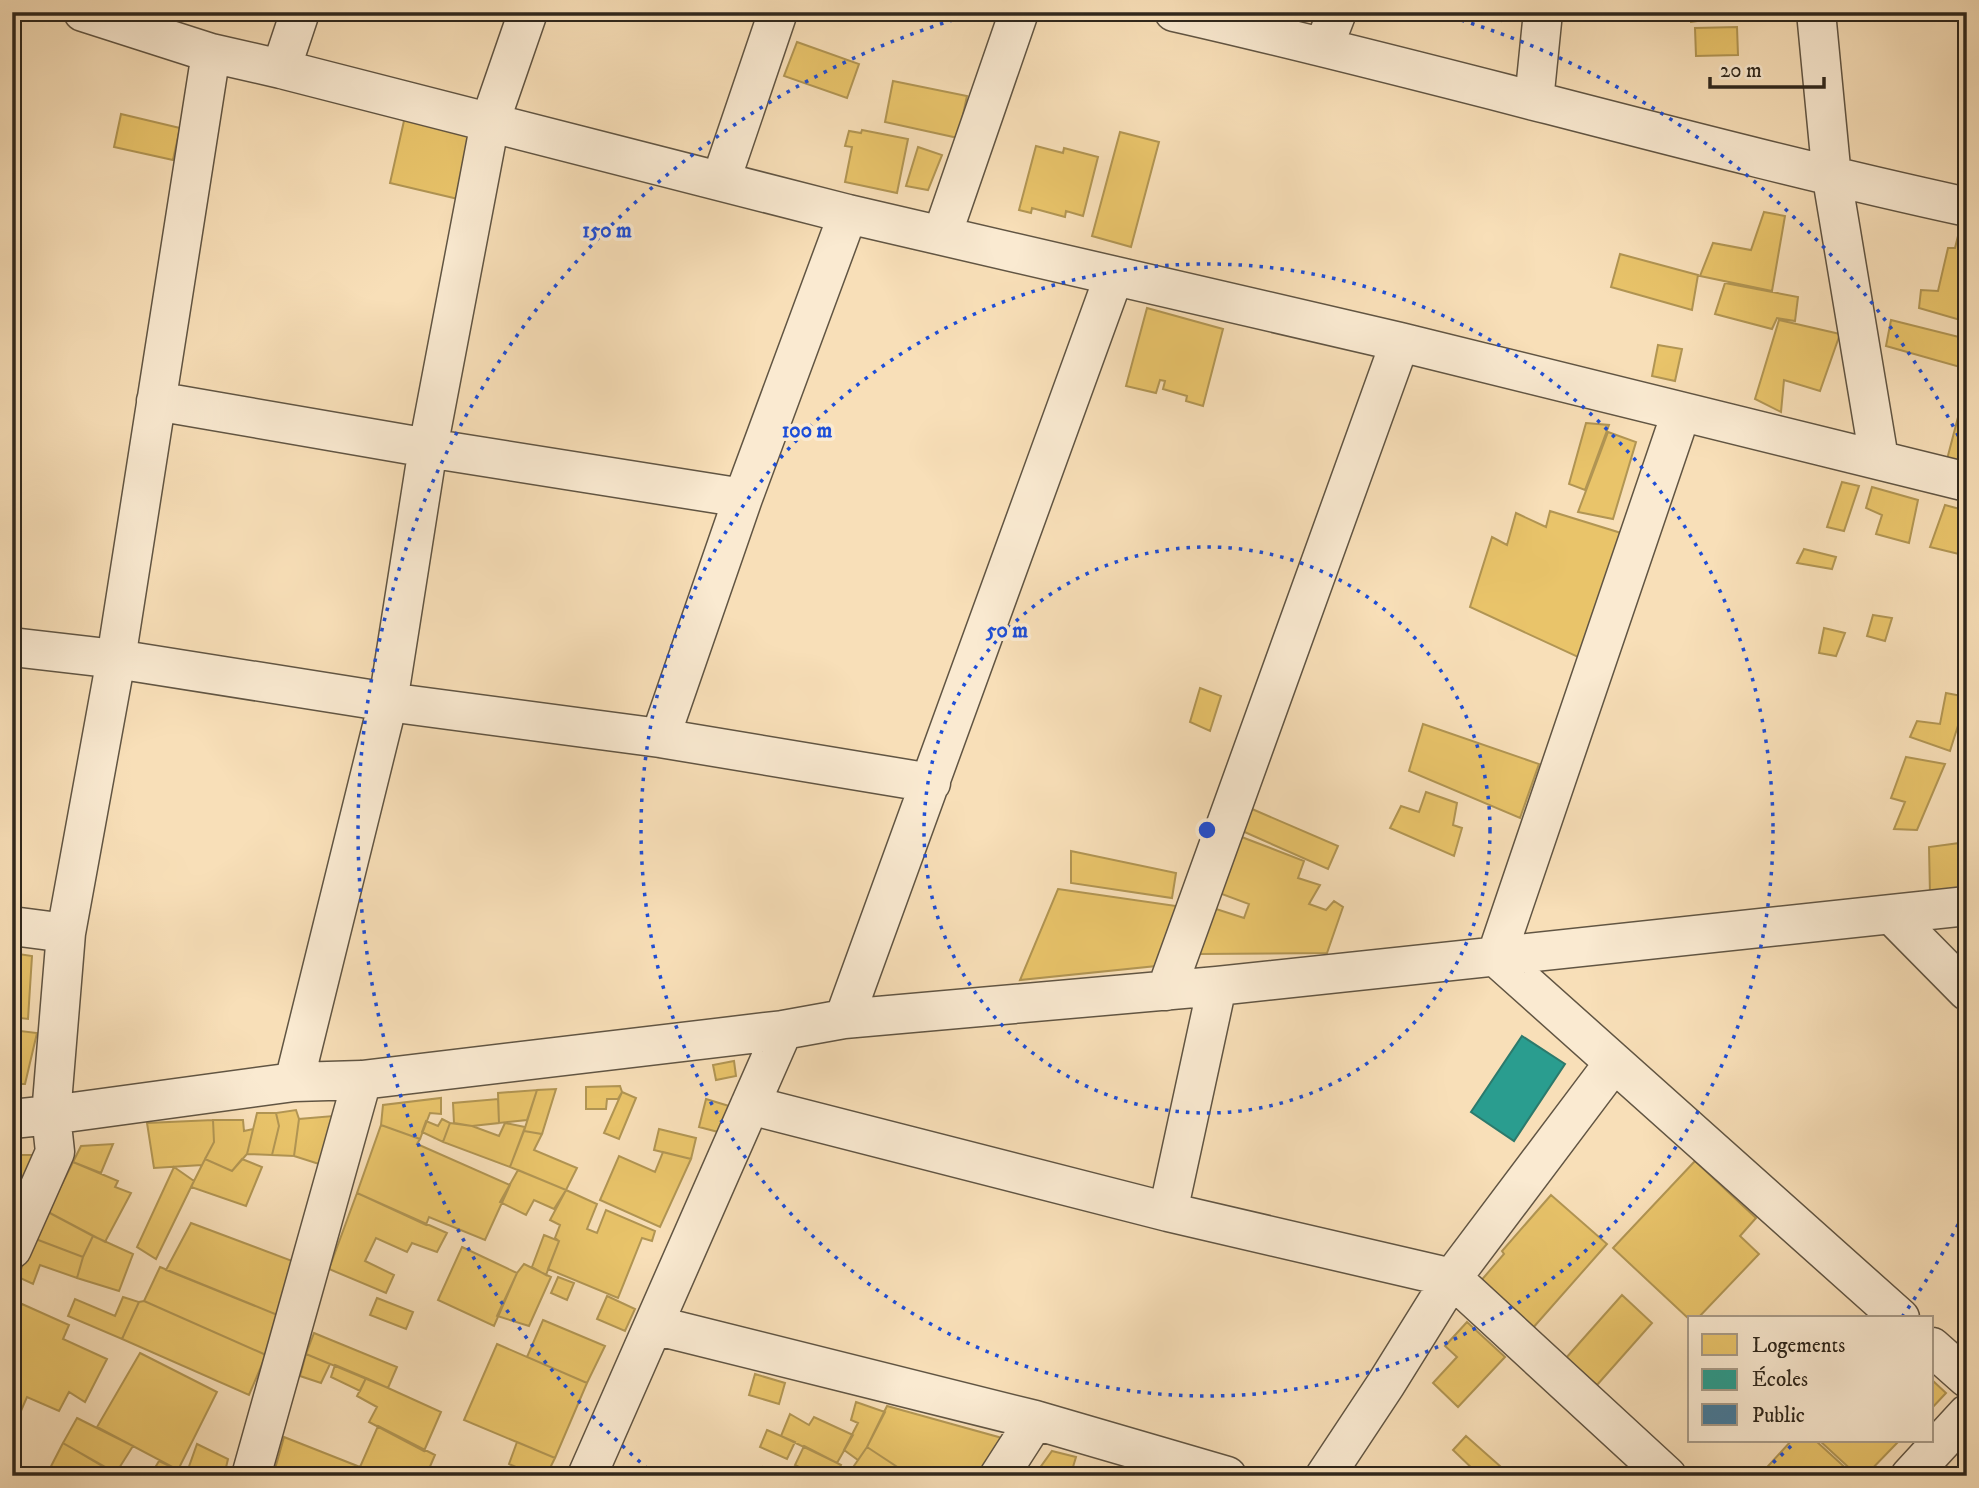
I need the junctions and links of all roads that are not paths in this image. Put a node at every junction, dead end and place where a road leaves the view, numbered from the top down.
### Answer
1 (83, 12) edge
2 (300, 12) edge
3 (528, 12) edge
4 (778, 12) edge
5 (1019, 12) edge
6 (1174, 12) edge
7 (1543, 12) edge
8 (1816, 12) edge
9 (1330, 29) edge
10 (211, 54) junction
11 (281, 69) junction
12 (1534, 101) junction
13 (490, 122) junction
14 (1832, 178) junction
15 (721, 180) junction
16 (1967, 207) edge
17 (848, 214) junction
18 (942, 235) junction
19 (1114, 276) junction
20 (1400, 342) junction
21 (156, 401) junction
22 (1681, 413) junction
23 (428, 448) junction
24 (1878, 459) junction
25 (1967, 482) edge
26 (743, 498) junction
27 (12, 648) edge
28 (116, 659) junction
29 (388, 702) junction
30 (660, 738) junction
31 (931, 783) junction
32 (1967, 906) edge
33 (1892, 915) junction
34 (12, 926) edge
35 (66, 933) junction
36 (1496, 957) junction
37 (1217, 986) junction
38 (1167, 990) junction
39 (1967, 990) edge
40 (844, 1019) junction
41 (783, 1030) junction
42 (1613, 1064) junction
43 (362, 1080) junction
44 (294, 1082) junction
45 (750, 1105) junction
46 (51, 1115) junction
47 (12, 1119) edge
48 (1168, 1212) junction
49 (12, 1249) edge
50 (1452, 1278) junction
51 (1898, 1316) edge
52 (654, 1325) junction
53 (1934, 1349) edge
54 (1967, 1378) edge
55 (1967, 1414) edge
56 (1035, 1420) junction
57 (251, 1476) edge
58 (587, 1476) edge
59 (999, 1476) edge
60 (1227, 1476) edge
61 (1325, 1476) edge
62 (1667, 1476) edge
63 (1910, 1476) edge

1 - 10 street
2 - 11 street
3 - 13 street
4 - 15 street
5 - 18 street
6 - 9 street
7 - 12 street
8 - 14 street
9 - 12 street
10 - 11 street
10 - 21 street
11 - 13 street
12 - 14 street
13 - 15 street
13 - 23 street
14 - 16 street
14 - 24 street
15 - 17 street
17 - 18 street
17 - 26 street
18 - 19 street
19 - 20 street
19 - 31 street
20 - 22 street
20 - 38 street
21 - 23 street
21 - 28 street
22 - 24 street
22 - 36 street
23 - 26 street
23 - 29 street
24 - 25 street
26 - 30 street
27 - 28 street
28 - 29 street
28 - 35 street
29 - 30 street
29 - 44 street
30 - 31 street
31 - 40 street
32 - 33 street
33 - 36 street
33 - 39 street
34 - 35 street
35 - 46 street
36 - 37 street
36 - 42 street
37 - 38 street
37 - 48 street
38 - 40 street
40 - 41 street
41 - 43 street
41 - 45 street
42 - 50 street
42 - 51 street
43 - 44 street
43 - 57 street
44 - 46 street
45 - 48 street
45 - 52 street
46 - 47 street
46 - 49 street
48 - 50 street
50 - 61 street
50 - 62 street
52 - 56 street
52 - 58 street
53 - 54 street
55 - 63 street
56 - 59 street
56 - 60 street

